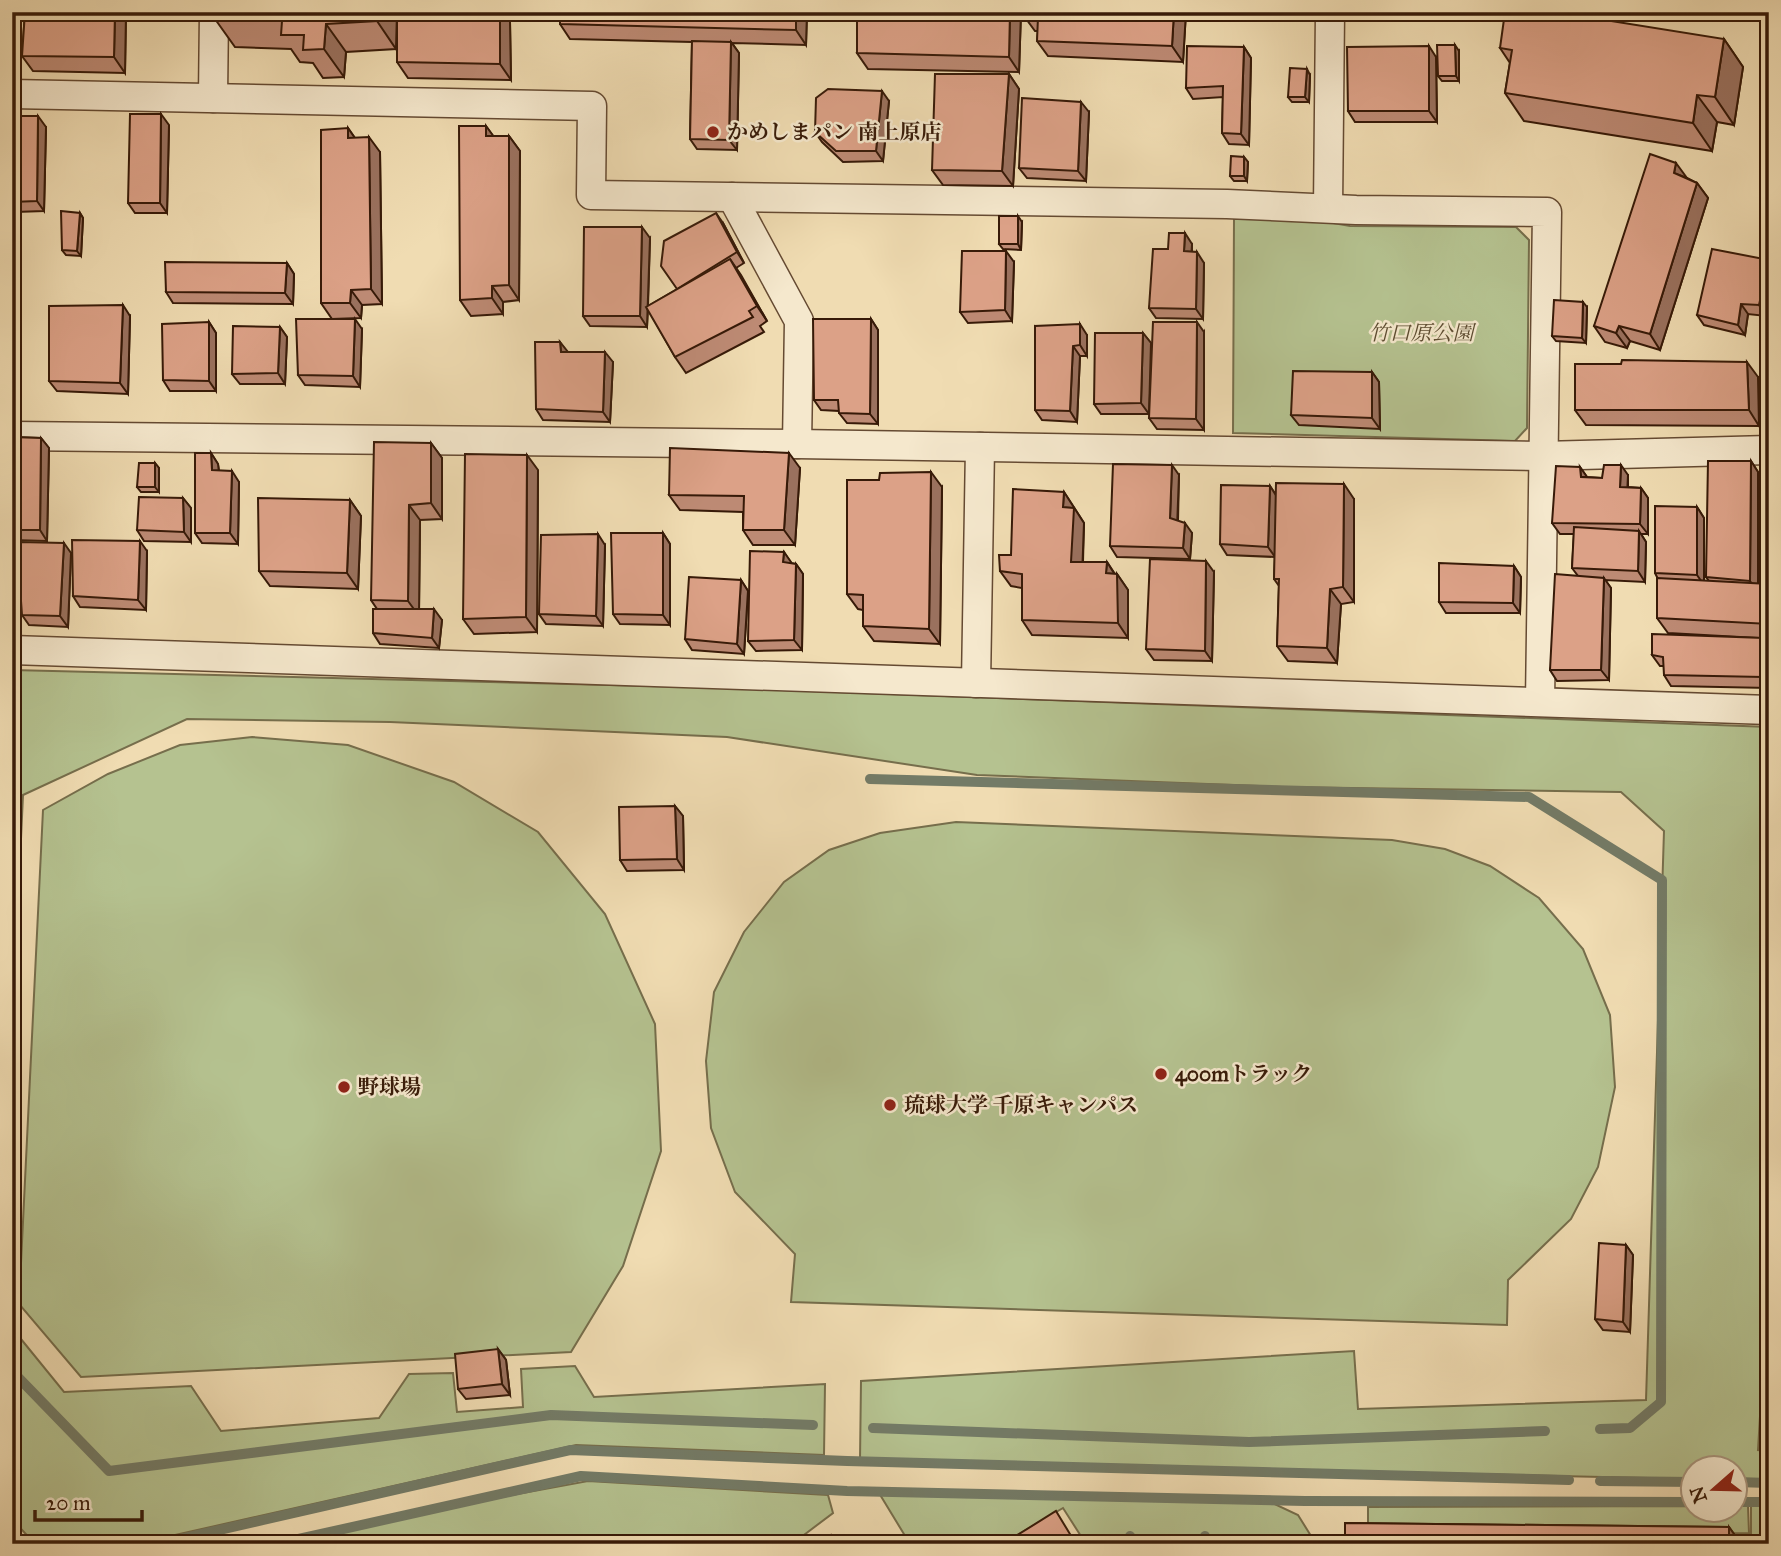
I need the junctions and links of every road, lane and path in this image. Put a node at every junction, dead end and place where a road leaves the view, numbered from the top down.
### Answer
1 (214, 12) edge
2 (1330, 12) edge
3 (12, 94) edge
4 (213, 98) junction
5 (732, 197) junction
6 (1328, 208) junction
7 (12, 436) edge
8 (797, 444) junction
9 (980, 447) junction
10 (1769, 450) edge
11 (1543, 456) junction
12 (12, 650) edge
13 (976, 682) junction
14 (1540, 702) junction
15 (1769, 710) edge

1 - 4 street
2 - 6 street
3 - 4 street
4 - 5 street
5 - 6 street
5 - 8 street
6 - 11 street
7 - 8 street
8 - 9 street
9 - 11 street
9 - 13 street
10 - 11 street
11 - 14 street
12 - 13 street
13 - 14 street
14 - 15 street

